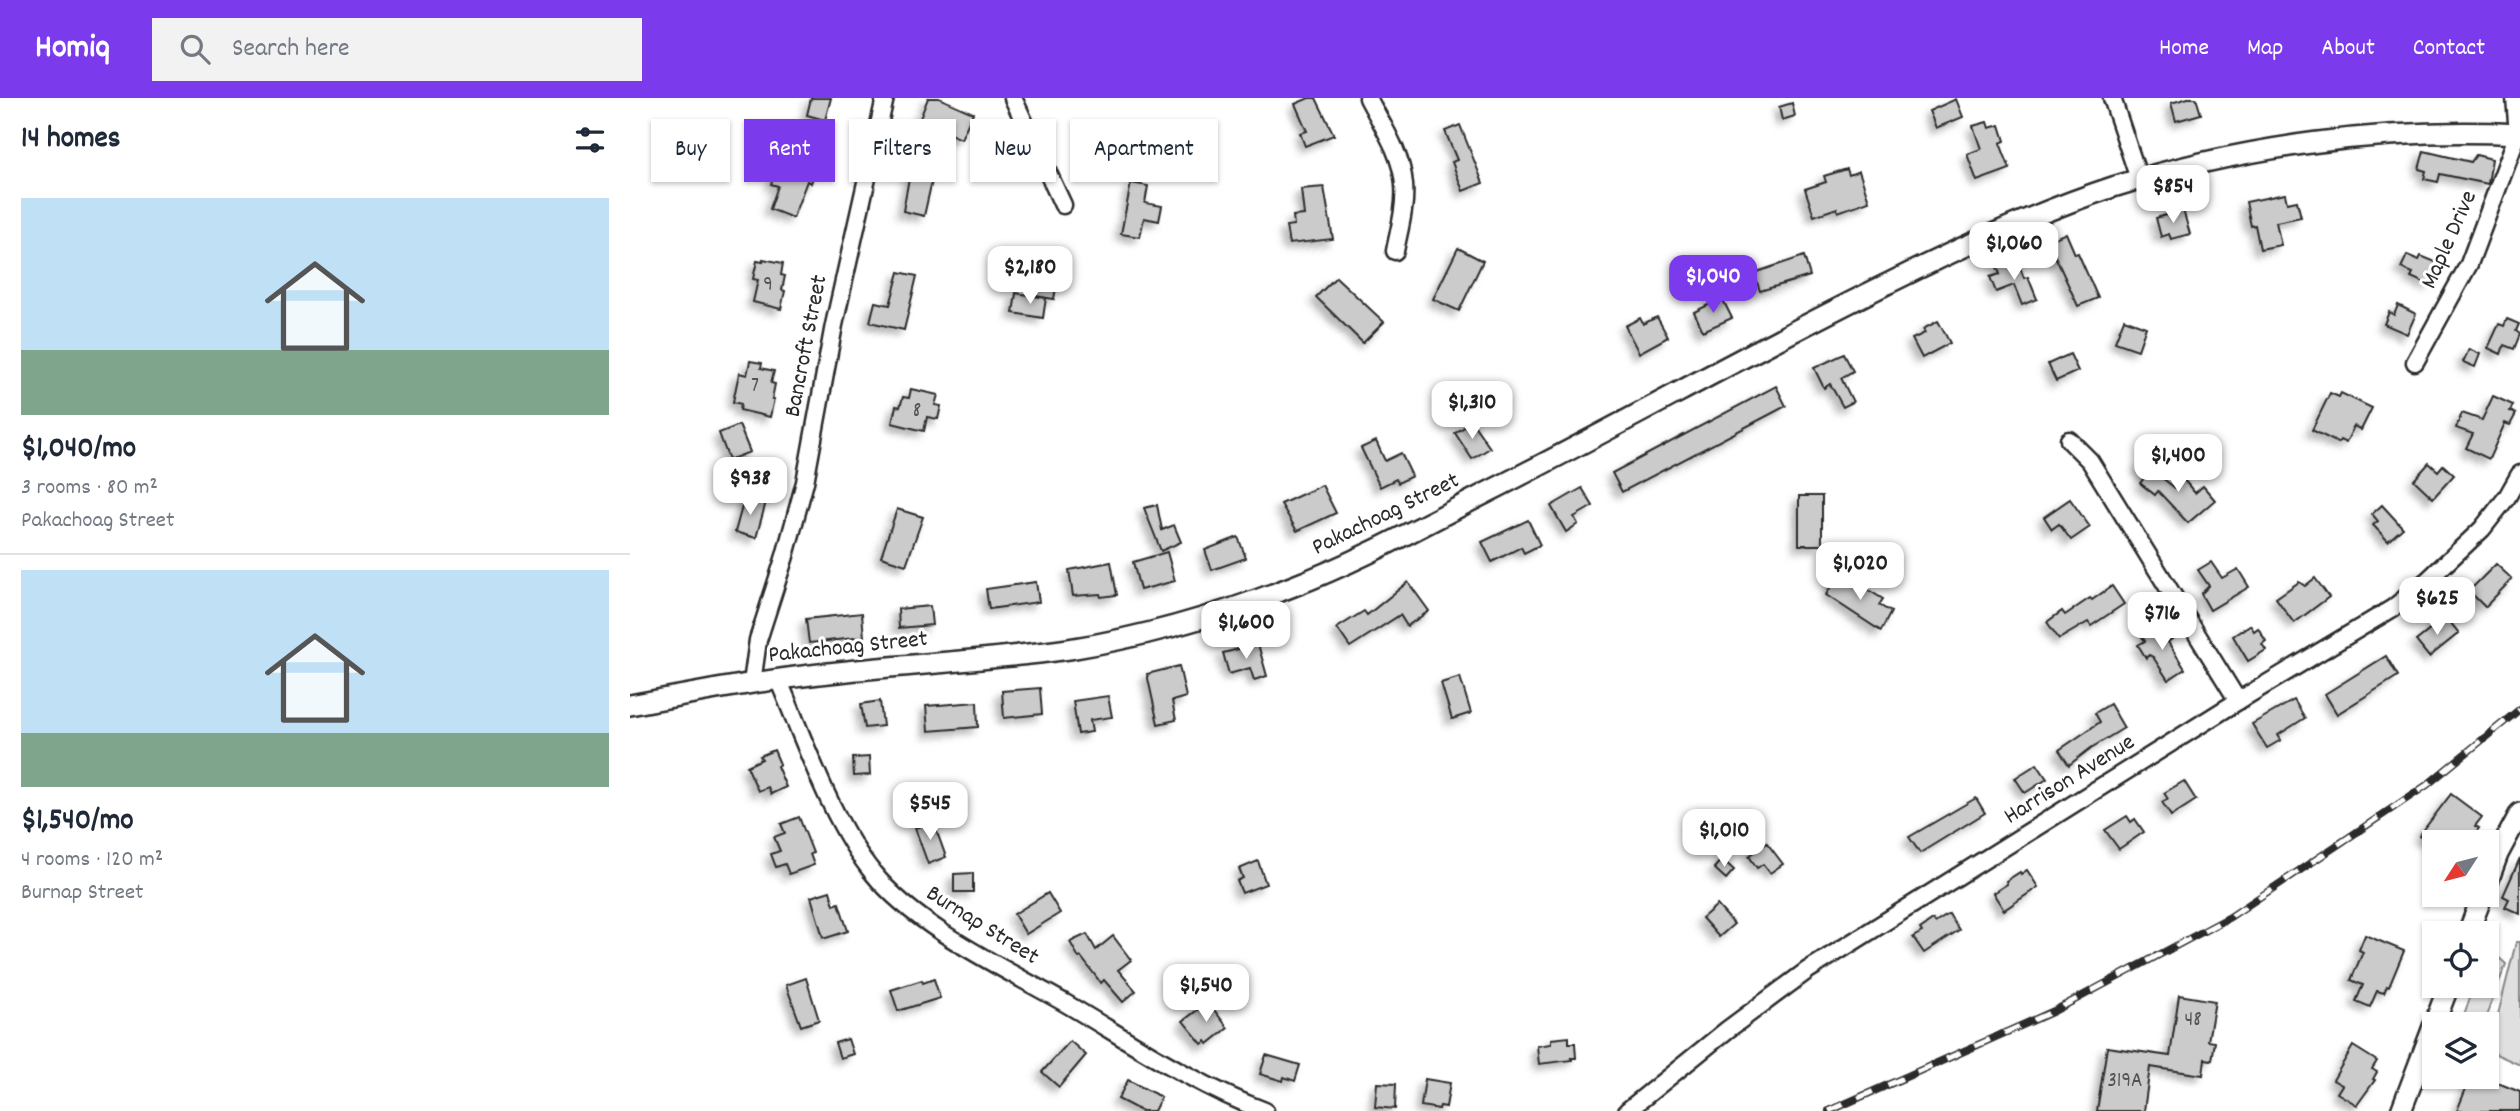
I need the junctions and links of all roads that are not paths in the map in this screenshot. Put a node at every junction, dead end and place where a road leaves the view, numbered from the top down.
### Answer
1 (885, 98) edge
2 (1013, 98) edge
3 (1368, 98) edge
4 (2112, 98) edge
5 (2515, 98) edge
6 (2519, 134) edge
7 (2139, 179) junction
8 (1063, 205) dead end
9 (1395, 251) dead end
10 (2415, 362) dead end
11 (2069, 440) dead end
12 (2520, 474) edge
13 (778, 679) junction
14 (752, 683) junction
15 (2238, 701) junction
16 (630, 705) edge
17 (2520, 813) edge
18 (2499, 852) edge
19 (2444, 998) edge
20 (1265, 1111) edge
21 (1628, 1111) edge
22 (2401, 1111) edge

1 - 14 street, Bancroft Street
2 - 8 street
3 - 9 street
4 - 7 street
5 - 6 street
6 - 7 street, Pakachoag Street
6 - 10 street, Maple Drive
7 - 13 street, Pakachoag Street
11 - 15 street
12 - 15 street, Harrison Avenue
13 - 14 street, Pakachoag Street
13 - 20 street, Burnap Street
14 - 16 street, Pakachoag Street
15 - 21 street, Harrison Avenue
17 - 18 street
19 - 22 street

